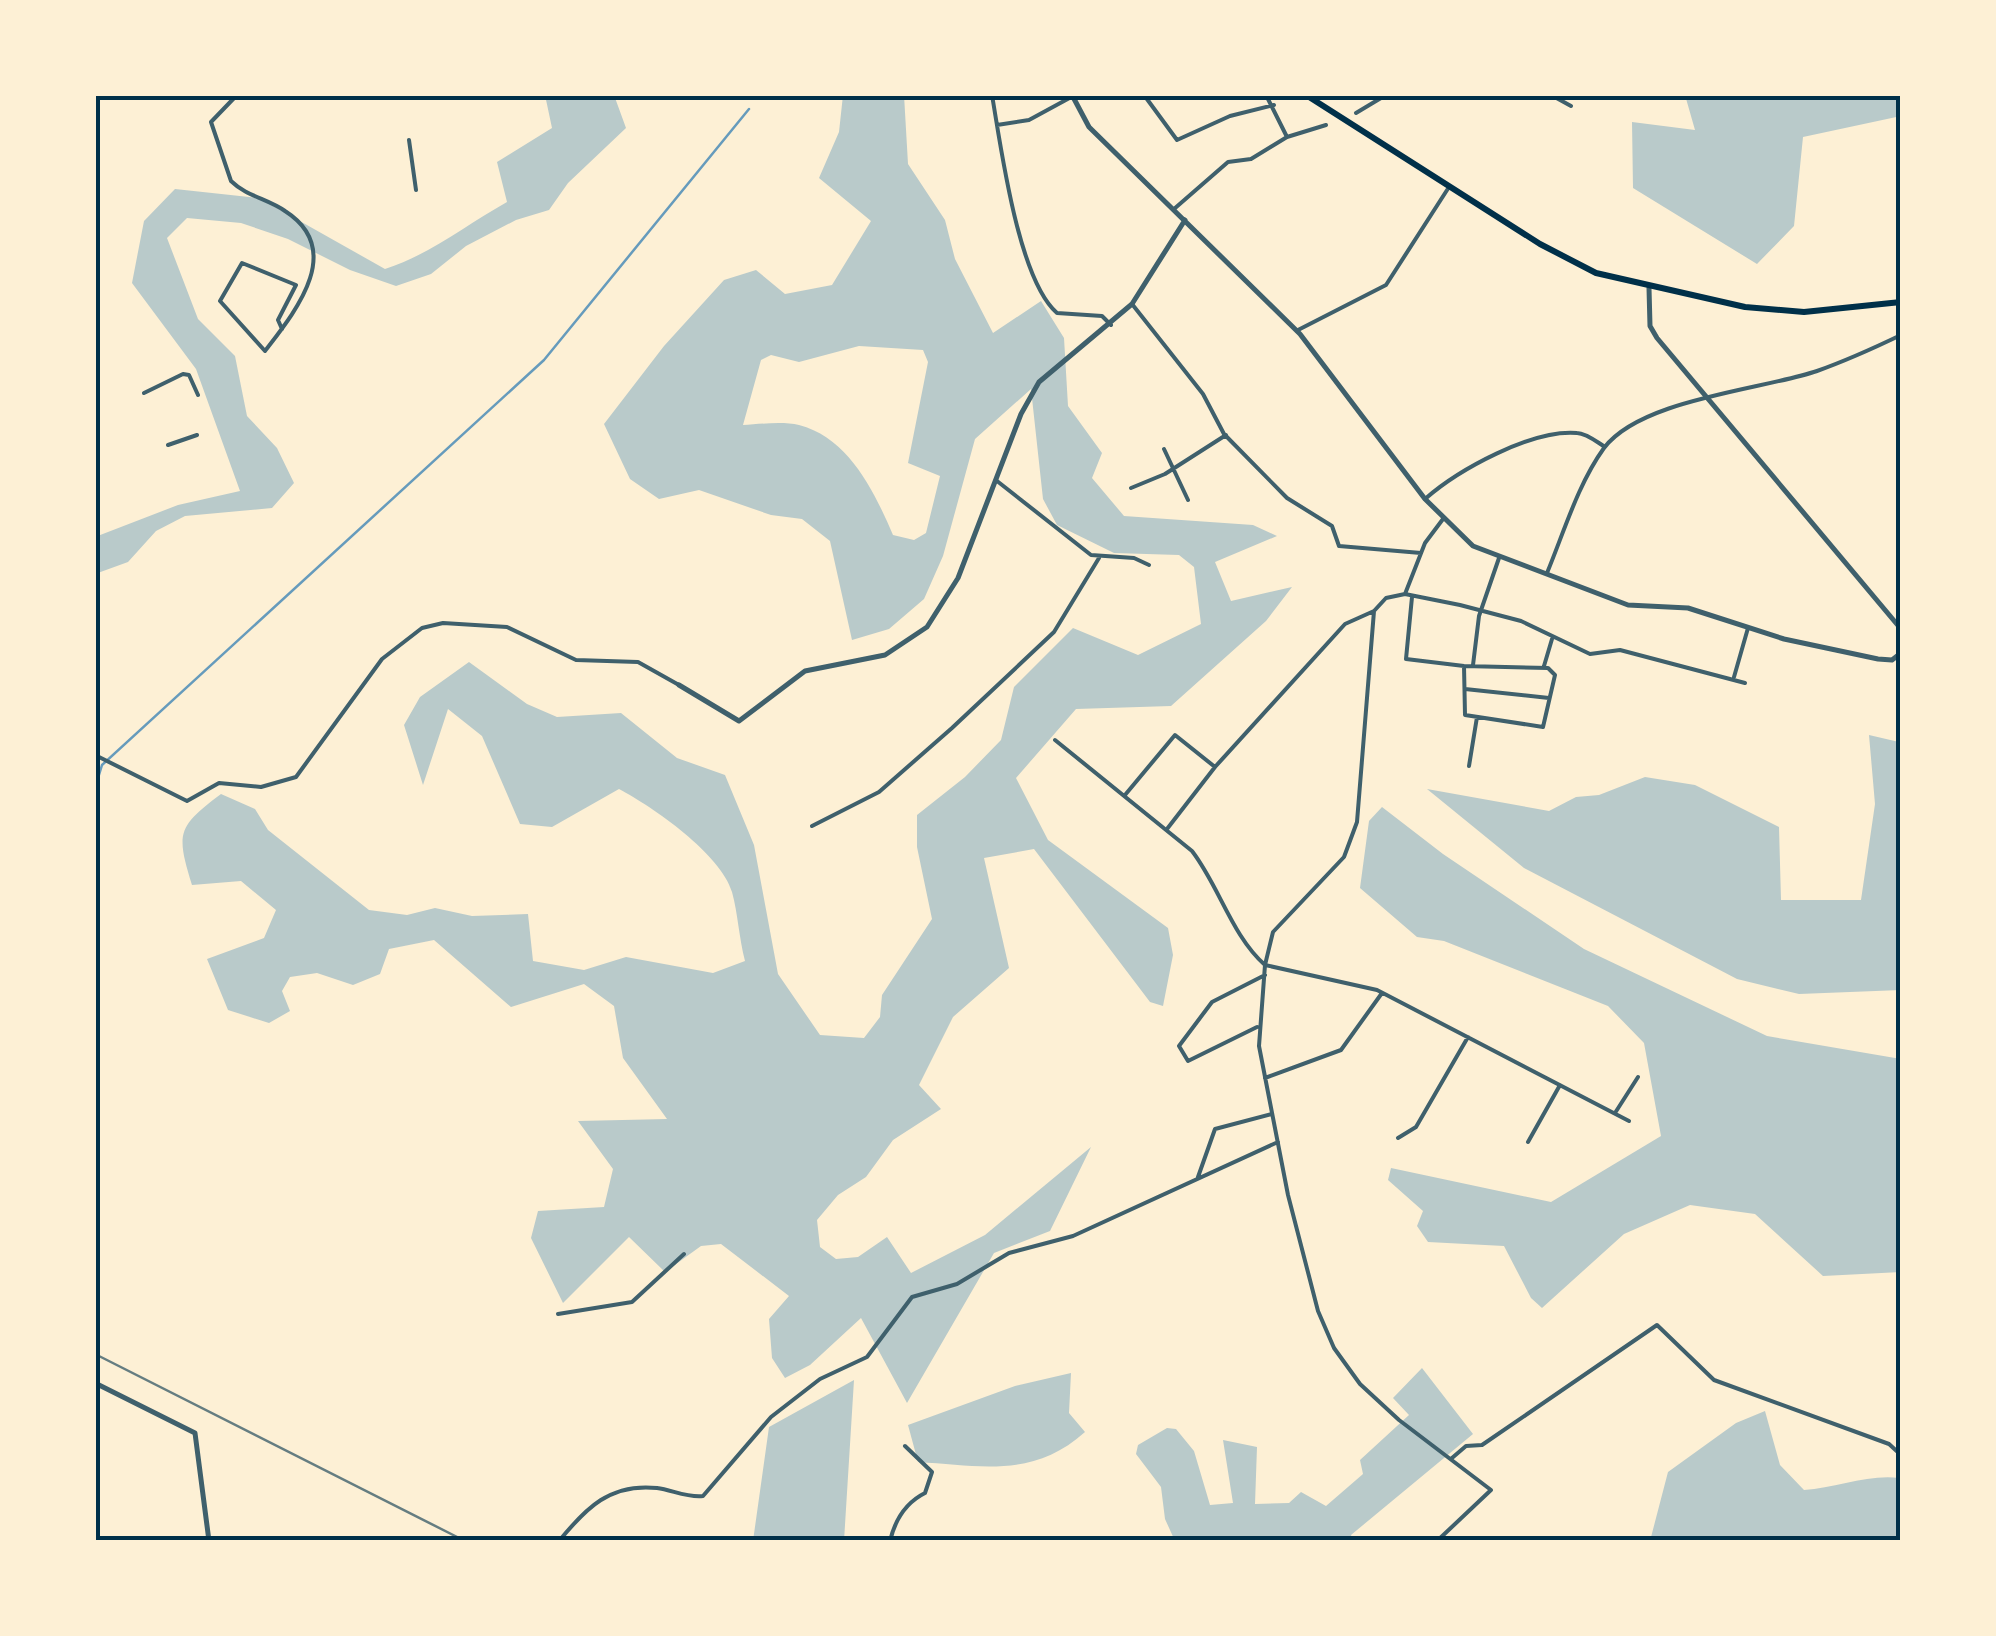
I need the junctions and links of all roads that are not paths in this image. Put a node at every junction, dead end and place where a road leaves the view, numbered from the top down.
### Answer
1 (237, 95) edge
2 (992, 95) edge
3 (1144, 95) edge
4 (1266, 95) edge
5 (1306, 95) edge
6 (1386, 95) edge
7 (1551, 95) edge
8 (1073, 96) edge
9 (1274, 105) junction
10 (1571, 106) dead end
11 (1356, 113) dead end
12 (1326, 124) dead end
13 (997, 125) junction
14 (1287, 137) junction
15 (409, 140) dead end
16 (1449, 187) junction
17 (416, 190) dead end
18 (1174, 210) junction
19 (1185, 220) junction
20 (1649, 288) junction
21 (1901, 302) edge
22 (1132, 304) junction
23 (1111, 325) junction
24 (282, 329) junction
25 (1296, 330) junction
26 (1901, 335) edge
27 (144, 394) dead end
28 (198, 395) dead end
29 (1704, 397) junction
30 (198, 435) dead end
31 (1226, 435) junction
32 (168, 445) dead end
33 (1604, 448) junction
34 (1164, 449) dead end
35 (1174, 469) junction
36 (995, 479) junction
37 (1131, 488) dead end
38 (1425, 499) junction
39 (1188, 500) dead end
40 (1444, 518) junction
41 (1421, 553) junction
42 (1099, 558) junction
43 (1499, 558) junction
44 (1150, 565) dead end
45 (1547, 573) junction
46 (1408, 596) junction
47 (1481, 610) junction
48 (1374, 611) junction
49 (1748, 628) junction
50 (1901, 629) edge
51 (1552, 639) junction
52 (1901, 653) edge
53 (1473, 665) junction
54 (1464, 666) junction
55 (1544, 666) junction
56 (1734, 677) junction
57 (1745, 683) dead end
58 (679, 685) joint
59 (1465, 689) junction
60 (1550, 698) junction
61 (1477, 718) junction
62 (1055, 740) dead end
63 (95, 755) edge
64 (1469, 766) dead end
65 (1215, 767) junction
66 (1126, 795) junction
67 (812, 826) dead end
68 (1167, 829) junction
69 (1265, 965) junction
70 (1265, 975) junction
71 (1382, 993) junction
72 (1258, 1027) junction
73 (1468, 1037) junction
74 (1638, 1077) dead end
75 (1264, 1078) junction
76 (1560, 1085) junction
77 (1615, 1113) junction
78 (1272, 1114) junction
79 (1629, 1120) dead end
80 (1398, 1138) dead end
81 (1278, 1142) junction
82 (1528, 1142) dead end
83 (1198, 1178) junction
84 (684, 1254) dead end
85 (558, 1314) dead end
86 (95, 1383) edge
87 (905, 1446) dead end
88 (1901, 1455) edge
89 (1452, 1458) junction
90 (209, 1541) edge
91 (559, 1541) edge
92 (890, 1541) edge
93 (1437, 1541) edge

1 - 24 street
2 - 13 street
3 - 9 street
4 - 9 street
5 - 16 highway
6 - 11 street
7 - 10 street
8 - 13 street
8 - 18 street
9 - 14 street
12 - 14 street
13 - 23 street
14 - 18 street
15 - 17 street
16 - 20 highway
16 - 25 street
18 - 19 street
19 - 22 street
19 - 25 street
20 - 21 highway
20 - 29 street
22 - 23 street
22 - 31 street
23 - 36 street
24 - 24 street
25 - 38 street
26 - 29 street
27 - 28 street
29 - 33 street
29 - 50 street
30 - 32 street
31 - 35 street
31 - 41 street
33 - 38 street
33 - 45 street
34 - 35 street
35 - 37 street
35 - 39 street
36 - 42 street
36 - 58 street
38 - 40 street
40 - 41 street
40 - 43 street
41 - 46 street
42 - 44 street
42 - 67 street
43 - 45 street
43 - 47 street
45 - 49 street
46 - 47 street
46 - 48 street
46 - 54 street
47 - 51 street
47 - 53 street
48 - 65 street
48 - 69 street
49 - 52 street
49 - 56 street
51 - 55 street
51 - 56 street
53 - 54 street
53 - 55 street
54 - 59 street
55 - 60 street
56 - 57 street
58 - 63 street
59 - 60 street
59 - 61 street
60 - 61 street
61 - 64 street
62 - 66 street
65 - 66 street
65 - 68 street
66 - 68 street
68 - 69 street
69 - 70 street
69 - 71 street
70 - 72 street
70 - 72 street
71 - 73 street
71 - 75 street
72 - 75 street
73 - 76 street
73 - 80 street
74 - 77 street
75 - 78 street
76 - 77 street
76 - 82 street
77 - 79 street
78 - 81 street
78 - 83 street
81 - 83 street
81 - 89 street
83 - 91 street
84 - 85 street
86 - 90 street
87 - 92 street
88 - 89 street
89 - 93 street

